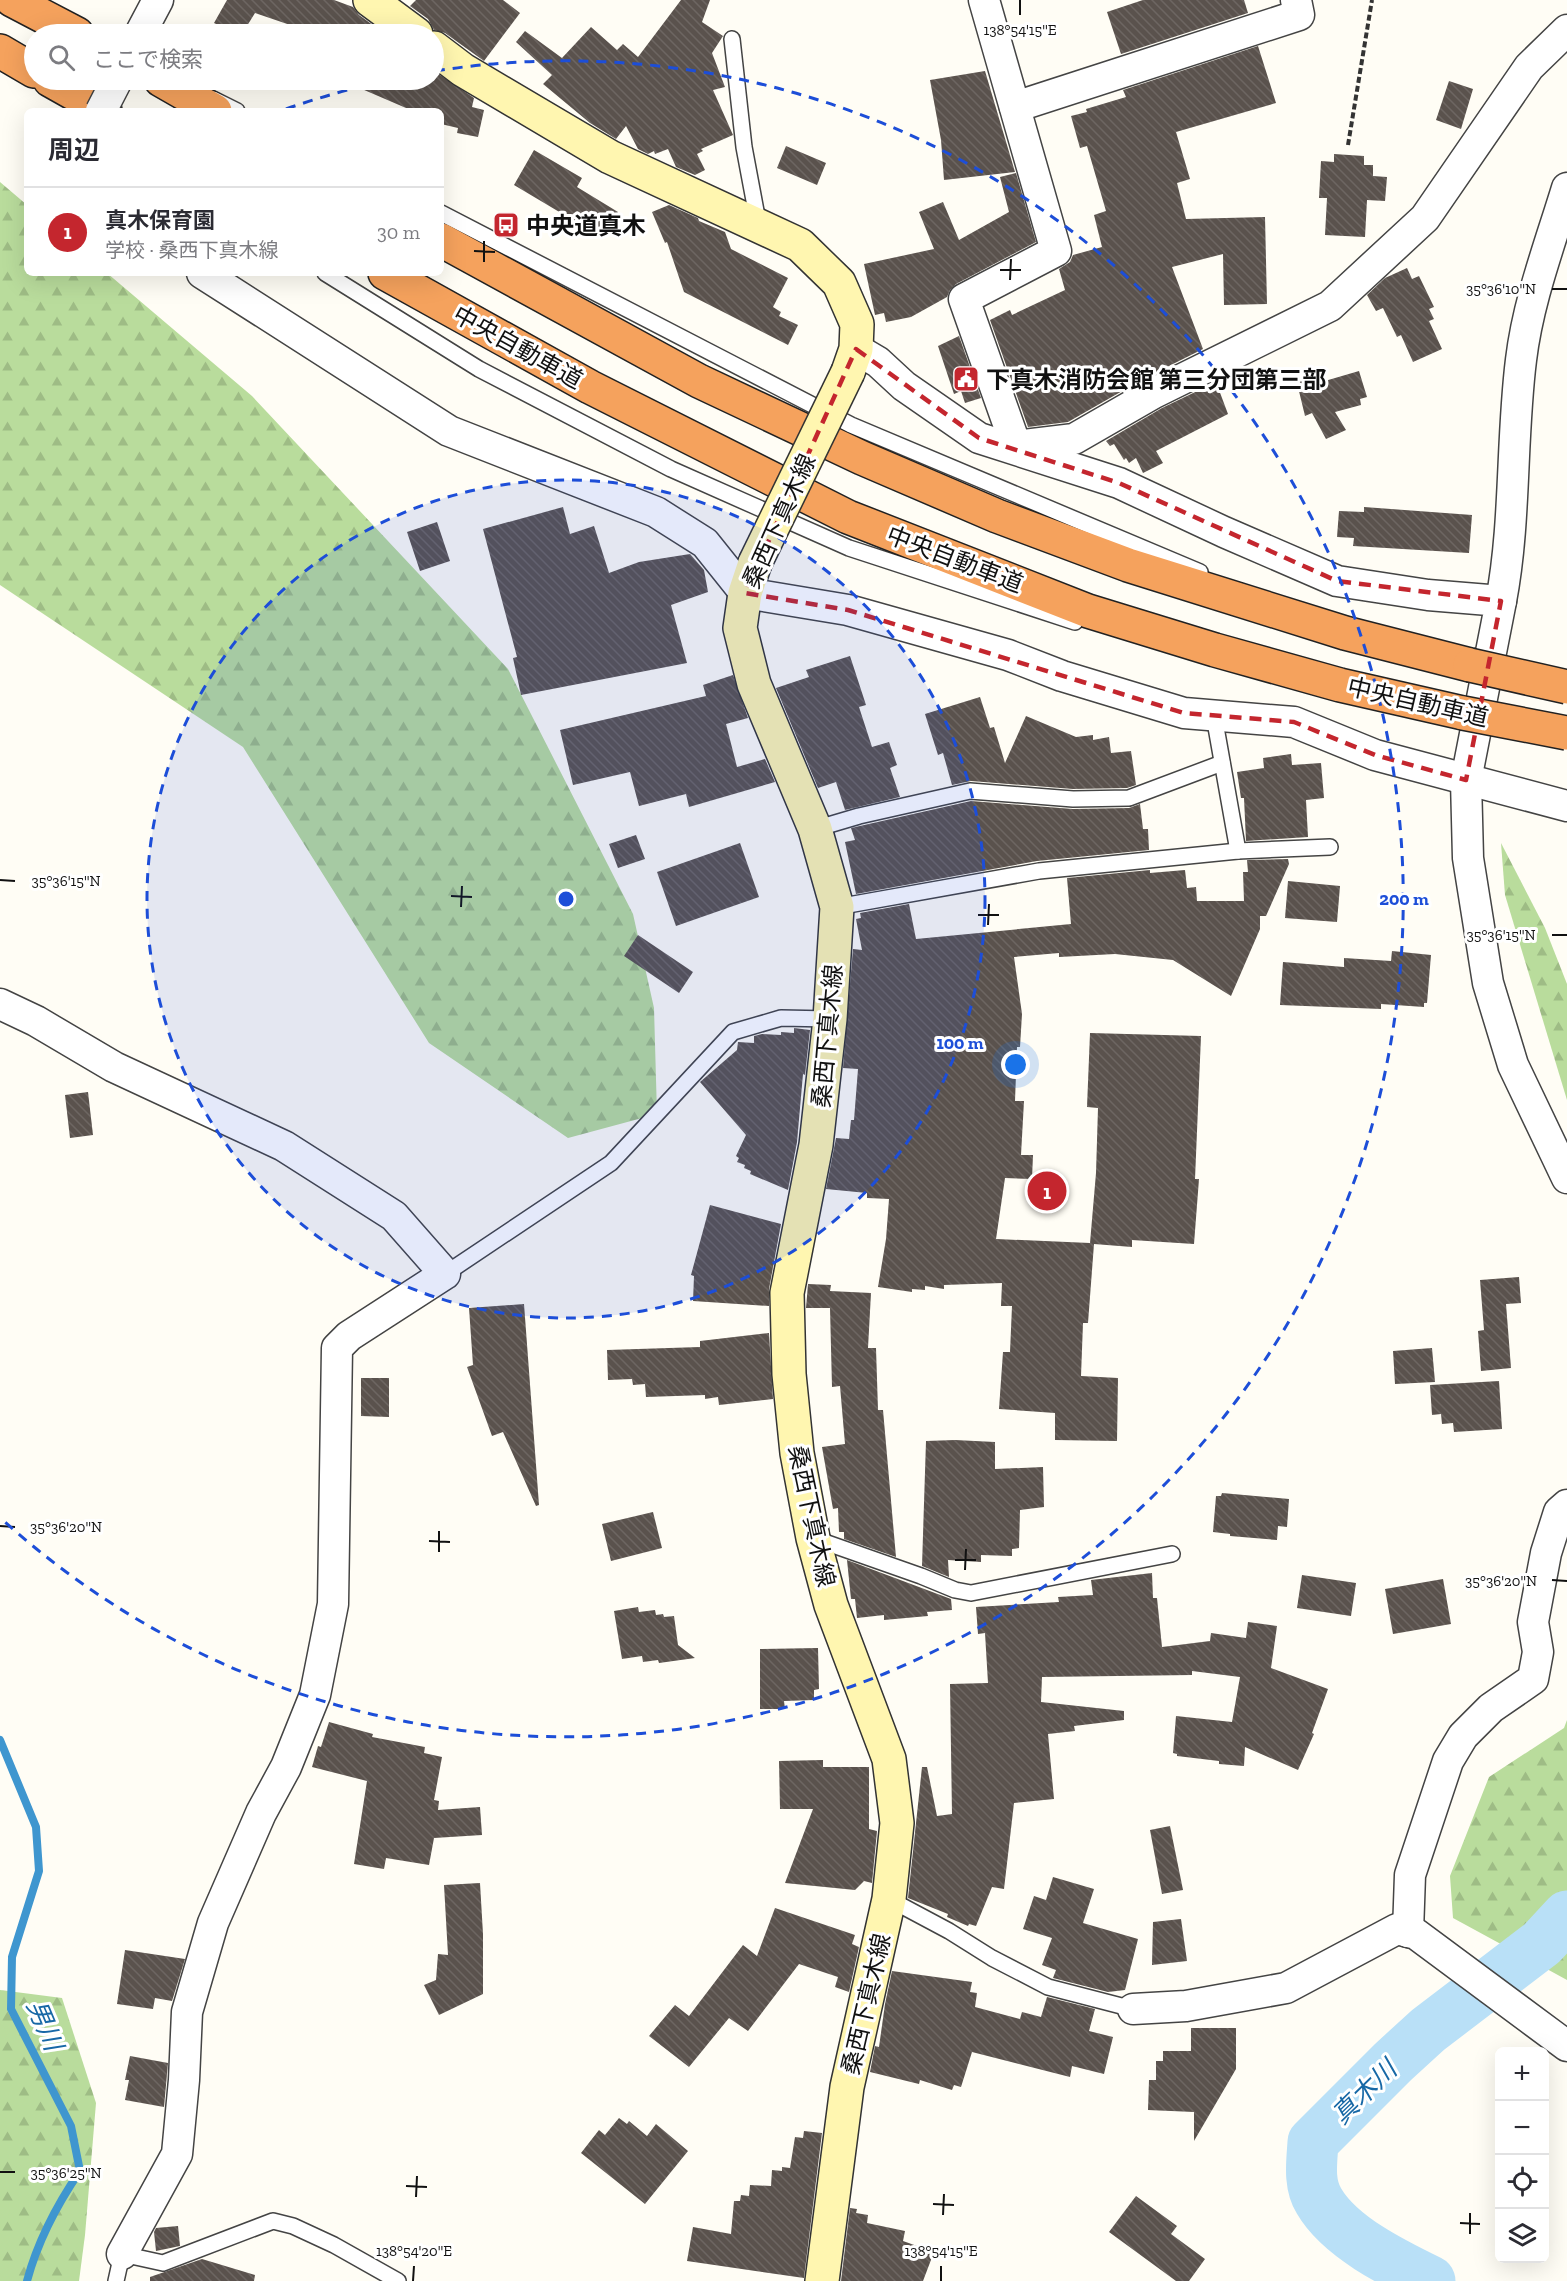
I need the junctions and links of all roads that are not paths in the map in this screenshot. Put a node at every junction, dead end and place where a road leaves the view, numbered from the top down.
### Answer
1 (370, 0) edge
2 (984, 0) edge
3 (1296, 0) edge
4 (22, 6) edge
5 (59, 24) edge
6 (402, 24) edge
7 (1567, 30) edge
8 (732, 39) dead end
9 (444, 56) edge
10 (57, 90) edge
11 (66, 90) edge
12 (112, 90) edge
13 (178, 90) edge
14 (193, 90) edge
15 (1015, 107) junction
16 (80, 108) edge
17 (98, 108) edge
18 (104, 108) edge
19 (210, 108) edge
20 (231, 108) edge
21 (1567, 188) edge
22 (444, 215) edge
23 (759, 227) junction
24 (444, 242) edge
25 (207, 276) edge
26 (330, 276) edge
27 (390, 276) edge
28 (852, 360) junction
29 (1011, 446) junction
30 (750, 578) junction
31 (1501, 601) junction
32 (1346, 633) junction
33 (1340, 685) junction
34 (1567, 687) edge
35 (1214, 716) junction
36 (1567, 733) edge
37 (1222, 763) junction
38 (1466, 780) junction
39 (1567, 806) edge
40 (815, 829) junction
41 (1330, 847) dead end
42 (1238, 851) junction
43 (837, 908) junction
44 (0, 1004) edge
45 (830, 1019) junction
46 (1567, 1178) edge
47 (445, 1274) junction
48 (1567, 1505) edge
49 (813, 1539) junction
50 (1172, 1554) dead end
51 (889, 1899) junction
52 (1408, 1932) junction
53 (1133, 2009) joint
54 (1567, 2046) edge
55 (119, 2268) edge
56 (398, 2281) edge
57 (822, 2281) edge

1 - 6 main road
2 - 15 street
3 - 15 street
4 - 5 highway
7 - 29 street
8 - 23 lane
9 - 23 main road, 桑西下真木線
10 - 16 lane
11 - 17 highway
12 - 18 street, bridge
13 - 19 highway
14 - 20 lane
15 - 29 street
21 - 31 street
22 - 32 lane
23 - 28 main road, 桑西下真木線
24 - 32 highway, 中央自動車道
25 - 30 street
26 - 33 lane
27 - 33 highway, 中央自動車道
28 - 29 street
28 - 30 main road, 桑西下真木線, bridge
29 - 31 street
30 - 35 street
30 - 40 main road, 桑西下真木線
31 - 38 street
32 - 34 highway, 中央自動車道, bridge
33 - 36 highway, 中央自動車道, bridge
35 - 37 lane
35 - 38 street
37 - 40 lane
37 - 42 lane
38 - 39 street
38 - 46 street
40 - 43 main road, 桑西下真木線
41 - 42 lane
42 - 43 lane
43 - 45 main road, 桑西下真木線
44 - 47 street
45 - 47 lane
45 - 49 main road, 桑西下真木線
47 - 55 street
48 - 52 street
49 - 50 lane
49 - 51 main road, 桑西下真木線
51 - 53 lane
51 - 57 main road, 桑西下真木線
52 - 53 street
52 - 54 street
55 - 56 lane

